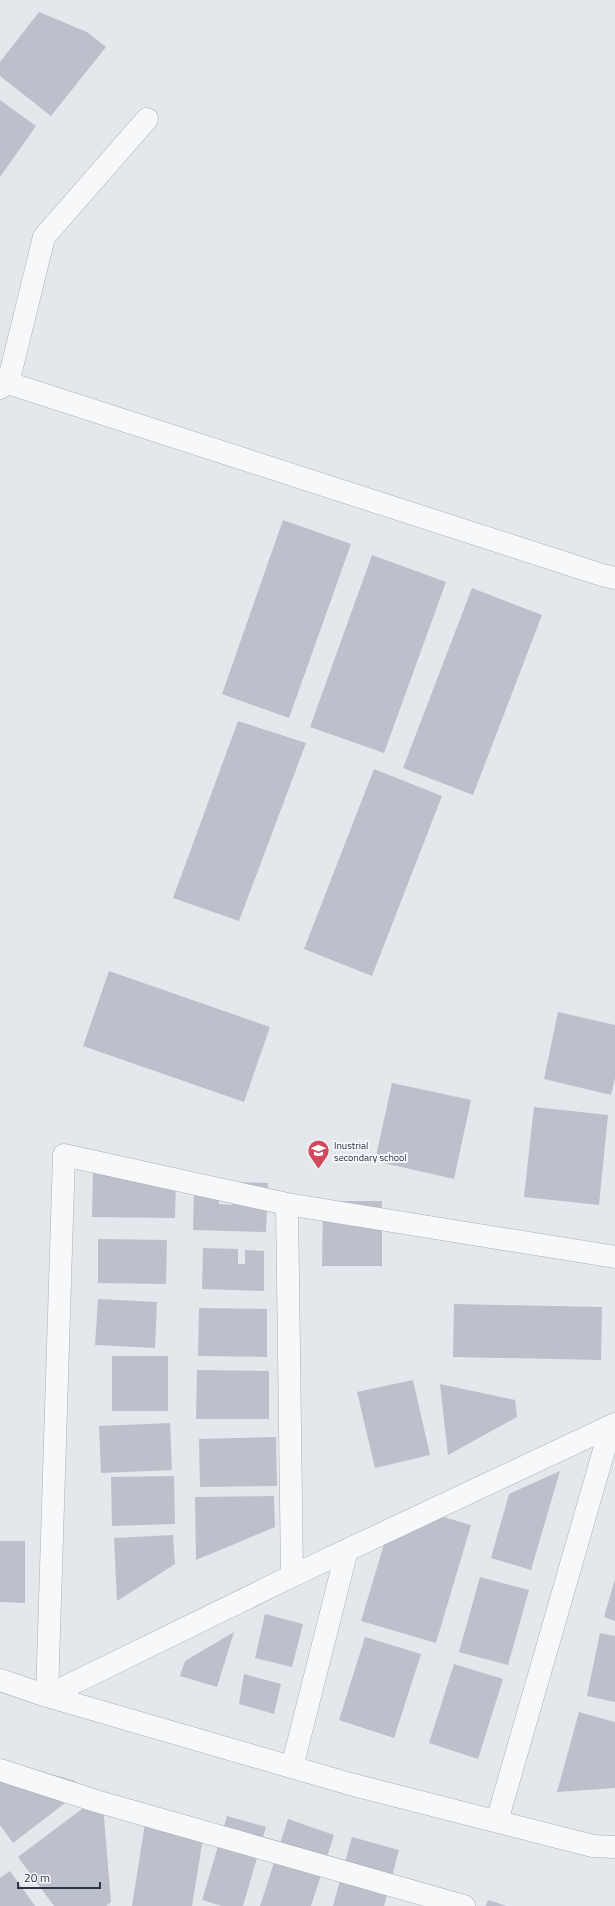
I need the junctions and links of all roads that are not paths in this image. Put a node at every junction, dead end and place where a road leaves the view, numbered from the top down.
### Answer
1 (147, 119) dead end
2 (4, 385) edge
3 (615, 578) edge
4 (287, 1204) junction
5 (615, 1257) edge
6 (613, 1425) edge
7 (347, 1550) junction
8 (292, 1576) junction
9 (0, 1680) edge
10 (48, 1696) junction
11 (292, 1767) junction
12 (0, 1770) edge
13 (497, 1821) junction
14 (615, 1847) edge
15 (464, 1906) edge

1 - 2 street
2 - 3 street
4 - 5 street
4 - 8 street
4 - 10 street
6 - 7 street
6 - 13 street
7 - 8 street
7 - 11 street
8 - 10 street
9 - 10 street
10 - 11 street
11 - 13 street
12 - 15 street
13 - 14 street

